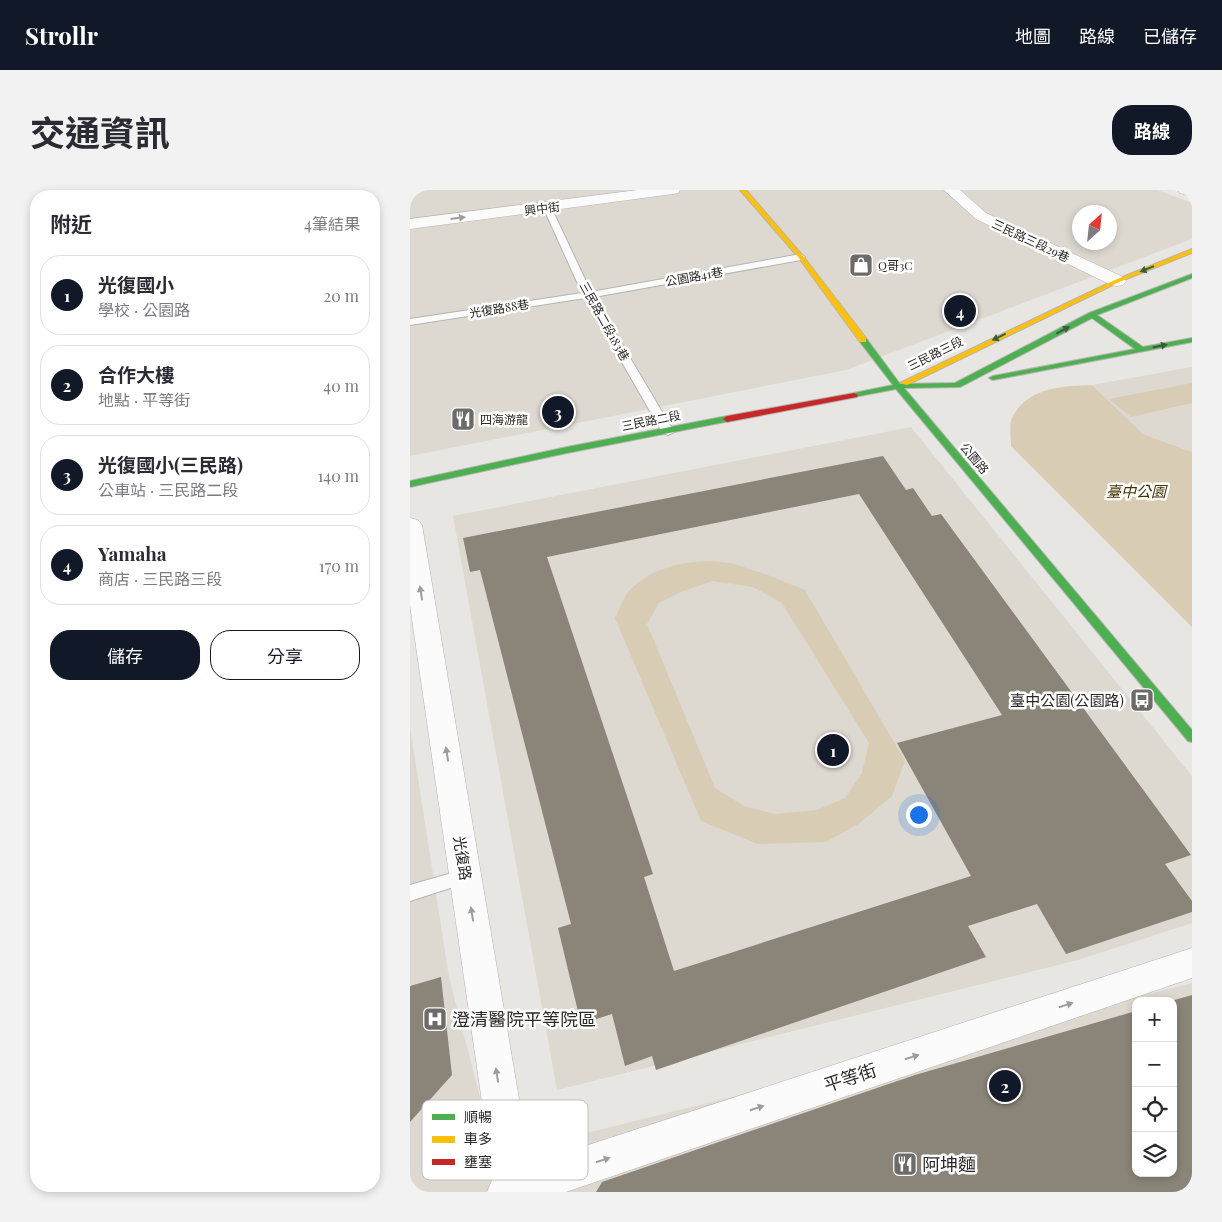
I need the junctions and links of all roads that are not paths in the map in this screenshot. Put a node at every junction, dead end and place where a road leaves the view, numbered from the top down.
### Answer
1 (673, 190) edge
2 (742, 190) edge
3 (951, 190) edge
4 (1185, 190) edge
5 (1192, 192) edge
6 (548, 207) junction
7 (410, 224) edge
8 (1192, 251) edge
9 (801, 257) junction
10 (1192, 276) edge
11 (1117, 281) junction
12 (588, 294) junction
13 (1092, 315) junction
14 (410, 322) edge
15 (1192, 340) edge
16 (1142, 350) junction
17 (957, 385) junction
18 (898, 386) junction
19 (668, 432) junction
20 (410, 484) edge
21 (410, 525) edge
22 (418, 625) edge
23 (1192, 738) edge
24 (466, 876) junction
25 (410, 893) edge
26 (1192, 963) edge
27 (499, 1100) edge
28 (588, 1166) edge
29 (545, 1180) edge
30 (512, 1191) edge

1 - 6 street, 興中街
2 - 9 main road, 公園路
3 - 11 street, 三民路三段29巷
4 - 5 street
7 -> 6 street, 興中街
6 - 12 lane, 三民路二段183巷
8 -> 11 main road, 三民路三段
9 - 12 lane, 公園路41巷
9 - 18 main road, 公園路
10 - 13 main road, 三民路三段
11 -> 18 main road, 三民路三段
12 - 14 lane, 光復路88巷
12 - 19 lane, 三民路二段183巷
13 - 16 main road
17 -> 13 main road, 三民路三段
16 -> 15 main road
16 - 17 main road
17 - 18 main road, 三民路三段
18 - 19 main road, 三民路二段
18 - 23 main road, 公園路
19 - 20 main road, 三民路二段
22 -> 21 street, 光復路
24 -> 22 street, 光復路
24 - 25 lane
27 -> 24 street, 光復路
28 -> 26 street, 平等街
30 -> 29 street, 平等街

